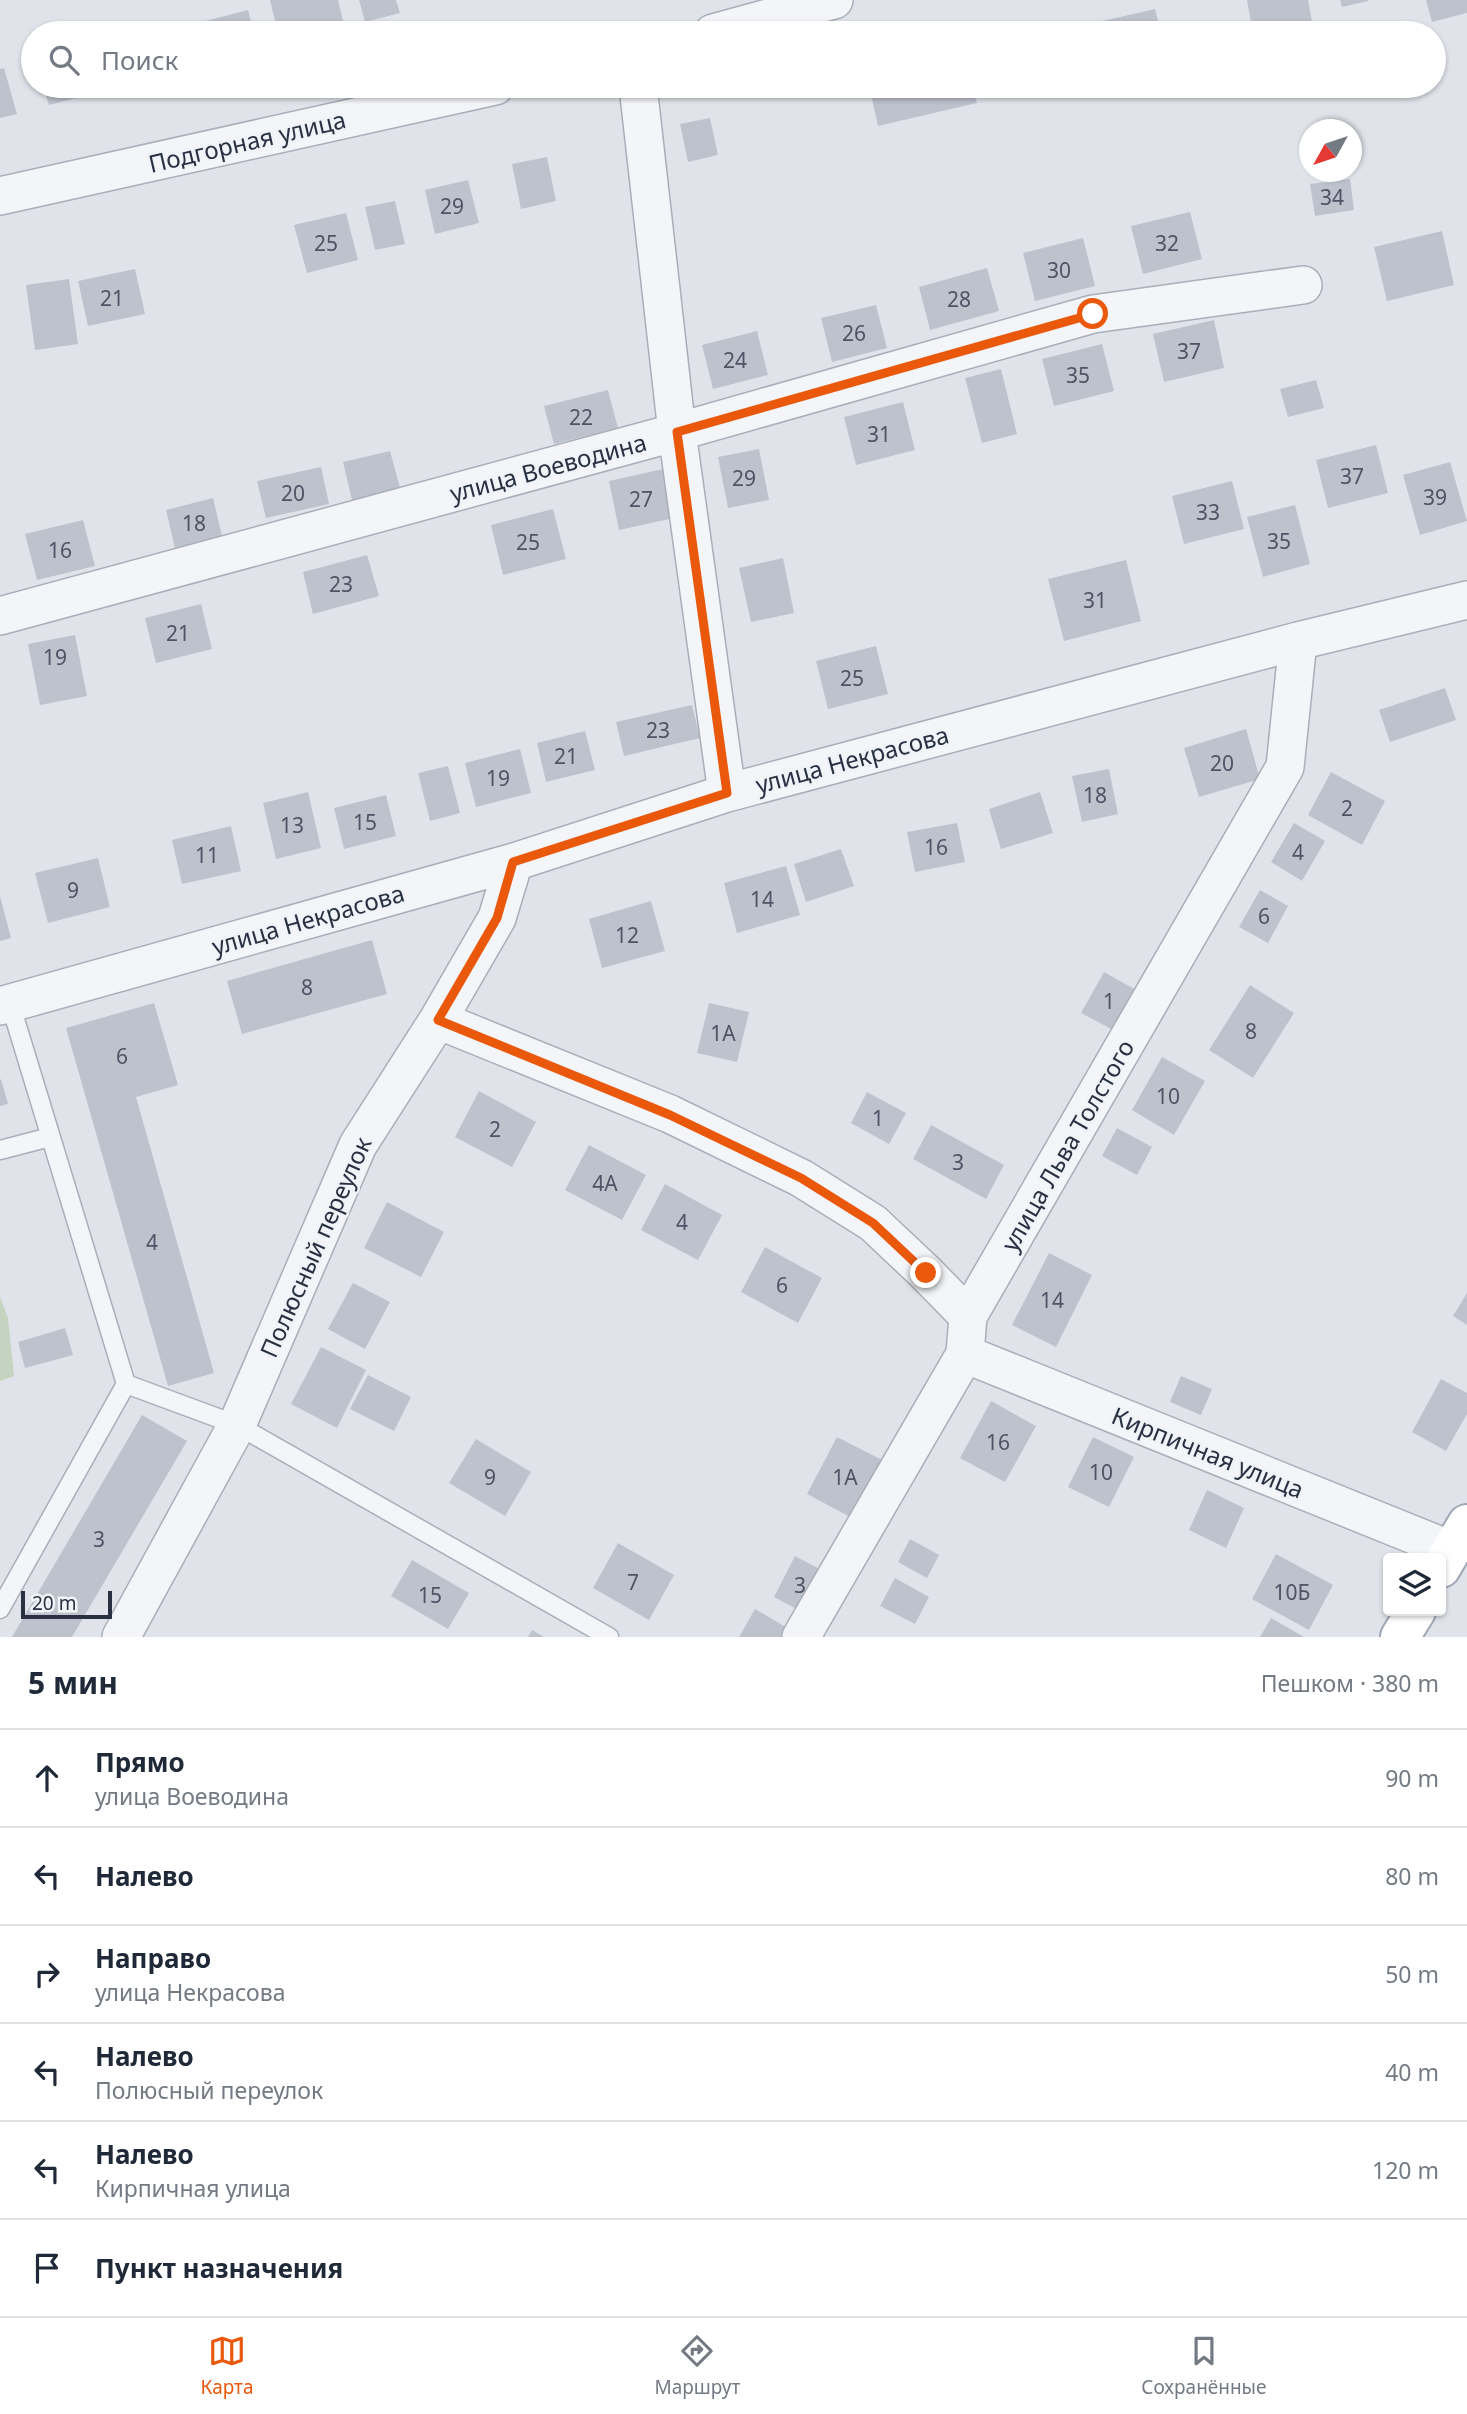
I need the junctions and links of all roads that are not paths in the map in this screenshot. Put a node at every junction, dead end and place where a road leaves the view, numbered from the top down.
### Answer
1 (834, 0) edge
2 (757, 21) edge
3 (441, 98) edge
4 (639, 98) edge
5 (0, 196) edge
6 (1303, 285) dead end
7 (677, 432) junction
8 (1467, 600) edge
9 (0, 616) edge
10 (1298, 641) junction
11 (727, 793) junction
12 (513, 862) junction
13 (5, 1005) edge
14 (438, 1020) junction
15 (50, 1137) junction
16 (0, 1150) edge
17 (968, 1316) junction
18 (965, 1354) junction
19 (126, 1384) junction
20 (237, 1425) junction
21 (1457, 1545) edge
22 (0, 1609) edge
23 (1413, 1616) edge
24 (121, 1637) edge
25 (609, 1637) edge
26 (801, 1637) edge
27 (1401, 1637) edge

1 - 2 street
3 - 5 street, Подгорная улица
4 - 7 street
6 - 7 street, улица Воеводина
7 - 9 street, улица Воеводина
7 - 11 street
8 - 10 street, улица Некрасова
10 - 11 street, улица Некрасова
10 - 17 street, улица Льва Толстого
11 - 12 street, улица Некрасова
12 - 13 street, улица Некрасова
12 - 14 street, Полюсный переулок
13 - 15 lane
14 - 17 street
14 - 20 street, Полюсный переулок
15 - 16 lane
15 - 19 lane
17 - 18 street, улица Льва Толстого
18 - 21 street, Кирпичная улица
18 - 26 street, улица Льва Толстого
19 - 20 lane
19 - 22 lane
20 - 24 street, Полюсный переулок
20 - 25 lane
23 - 27 main road

